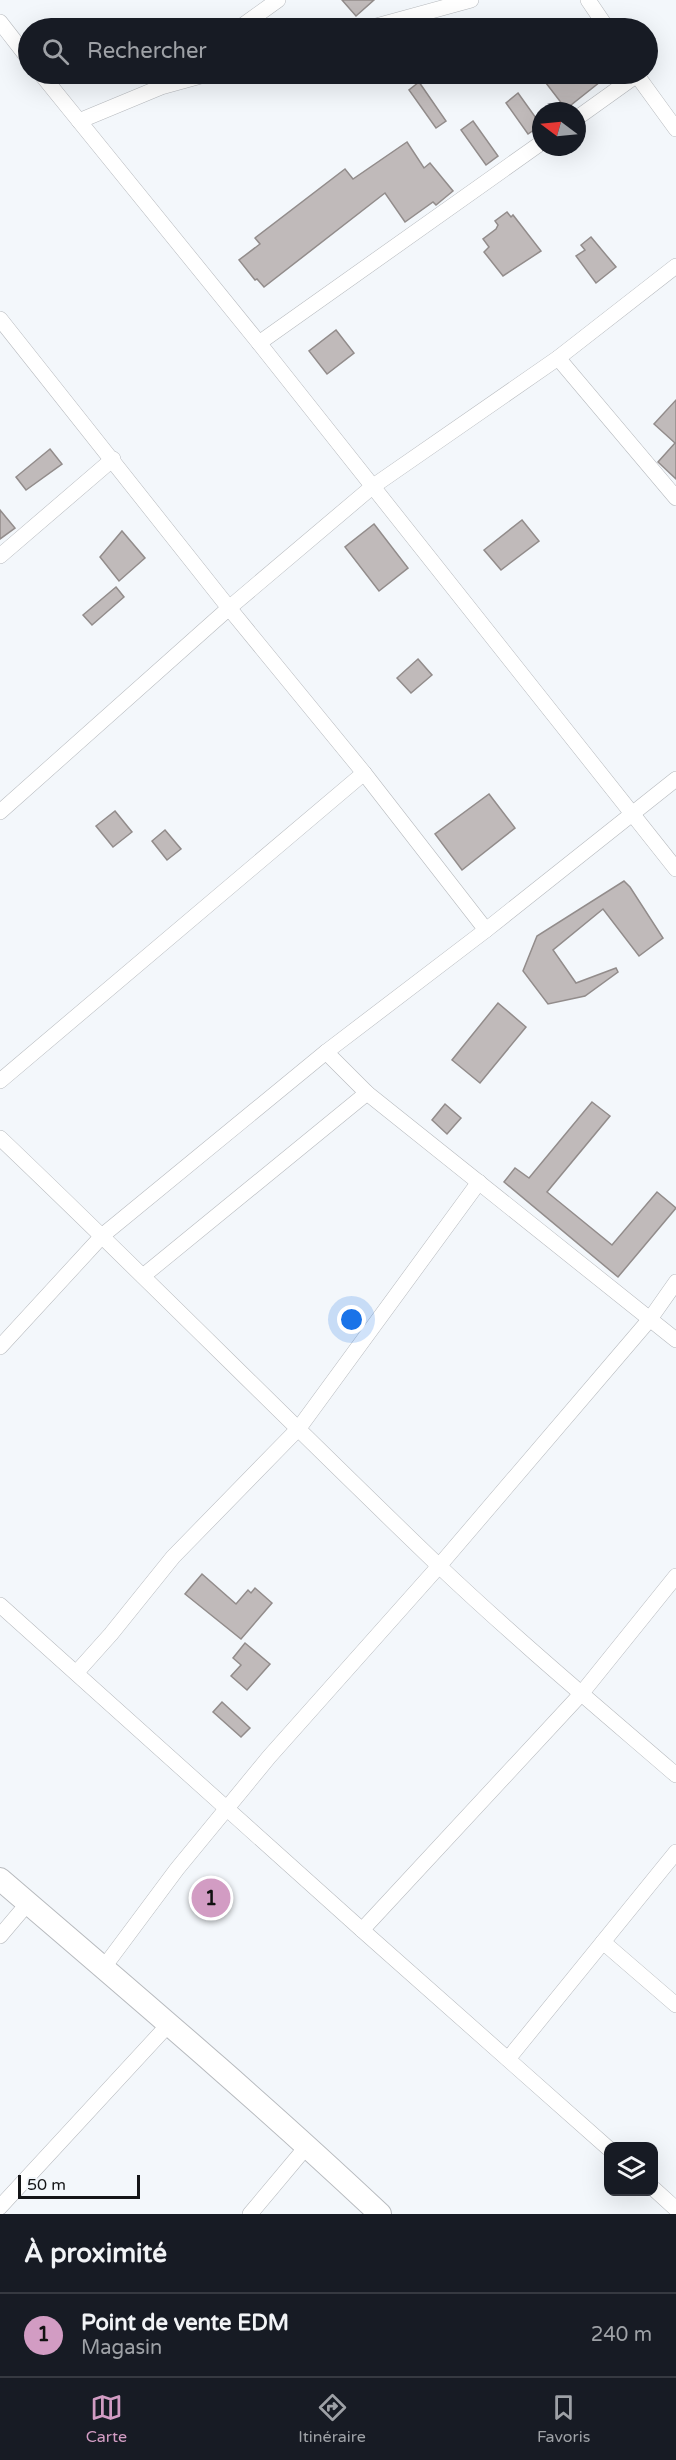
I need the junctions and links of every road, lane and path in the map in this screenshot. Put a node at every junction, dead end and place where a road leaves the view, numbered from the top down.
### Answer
1 (278, 0) edge
2 (471, 0) edge
3 (588, 0) edge
4 (253, 18) edge
5 (405, 18) edge
6 (600, 18) edge
7 (0, 22) edge
8 (18, 45) edge
9 (49, 84) edge
10 (165, 84) edge
11 (172, 84) edge
12 (623, 84) edge
13 (643, 84) edge
14 (161, 87) junction
15 (586, 111) edge
16 (79, 121) junction
17 (676, 129) edge
18 (532, 150) edge
19 (676, 266) edge
20 (0, 319) edge
21 (259, 343) junction
22 (558, 358) junction
23 (113, 459) junction
24 (372, 486) junction
25 (676, 498) edge
26 (0, 556) edge
27 (229, 608) junction
28 (364, 773) junction
29 (676, 779) edge
30 (0, 812) edge
31 (632, 812) junction
32 (676, 869) edge
33 (486, 930) junction
34 (326, 1052) junction
35 (0, 1081) edge
36 (367, 1093) junction
37 (0, 1138) edge
38 (479, 1182) junction
39 (103, 1235) junction
40 (143, 1276) junction
41 (676, 1282) edge
42 (650, 1319) junction
43 (676, 1340) edge
44 (0, 1347) edge
45 (299, 1428) junction
46 (439, 1566) junction
47 (676, 1576) edge
48 (0, 1605) edge
49 (77, 1672) junction
50 (581, 1694) junction
51 (676, 1775) edge
52 (226, 1809) junction
53 (676, 1852) edge
54 (0, 1879) edge
55 (28, 1903) junction
56 (362, 1930) junction
57 (0, 1936) edge
58 (603, 1942) junction
59 (104, 1967) junction
60 (676, 2005) edge
61 (170, 2024) junction
62 (508, 2059) junction
63 (604, 2144) edge
64 (307, 2146) junction
65 (658, 2193) edge
66 (0, 2207) edge
67 (676, 2209) edge
68 (250, 2214) edge
69 (380, 2214) edge

1 - 4 street
2 - 5 street
3 - 6 street
7 - 8 street
9 - 16 street
10 - 14 street
11 - 14 street
12 - 15 street
13 - 17 street
14 - 16 street
16 - 21 street
18 - 21 street
19 - 22 street
20 - 23 street
21 - 24 street
22 - 24 street
22 - 25 street
23 - 26 street
23 - 27 street
24 - 27 street
24 - 31 street
27 - 28 street
27 - 30 street
28 - 33 street
28 - 35 street
29 - 31 street
31 - 32 street
31 - 33 street
33 - 34 street
34 - 36 street
34 - 39 street
36 - 38 street
36 - 40 street
37 - 39 street
38 - 42 street
38 - 45 street
39 - 40 street
39 - 44 street
40 - 45 street
41 - 42 street
42 - 43 street
42 - 46 street
45 - 46 street
45 - 49 street
46 - 50 street
46 - 52 street
47 - 50 street
48 - 49 street
49 - 52 street
50 - 51 street
50 - 56 street
52 - 56 street
52 - 59 street
53 - 58 street
54 - 55 street
55 - 57 street
55 - 59 street
56 - 62 street
58 - 60 street
58 - 62 street
59 - 61 street
61 - 64 street
61 - 66 street
62 - 63 street
64 - 68 street
64 - 69 street
65 - 67 street

